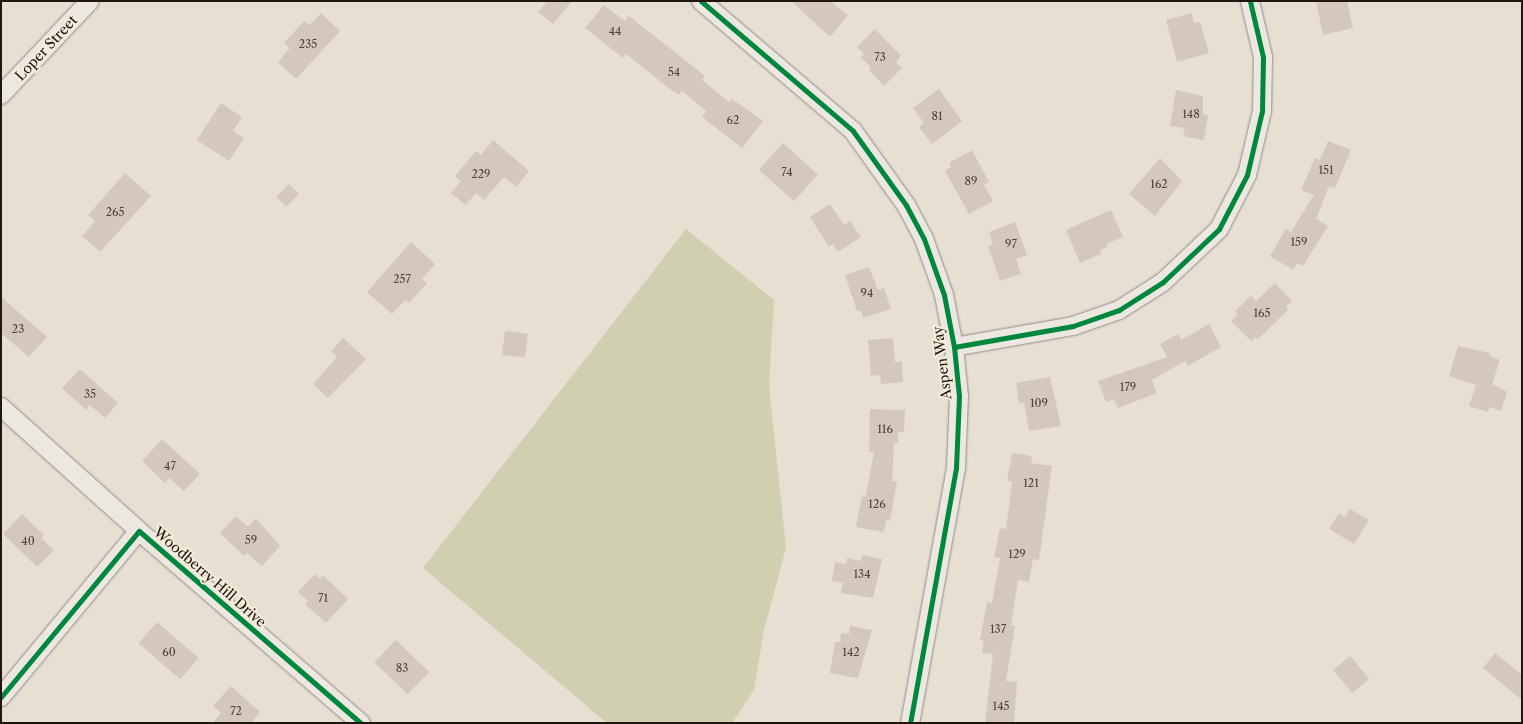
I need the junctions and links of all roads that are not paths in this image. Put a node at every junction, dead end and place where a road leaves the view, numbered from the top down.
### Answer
1 (90, 1) edge
2 (701, 1) edge
3 (1250, 1) edge
4 (1, 95) edge
5 (954, 347) junction
6 (1, 407) edge
7 (140, 531) junction
8 (1, 697) edge
9 (361, 723) edge
10 (910, 723) edge

1 - 4 street, Loper Street
2 - 5 street, Aspen Way
3 - 5 street
5 - 10 street, Aspen Way
6 - 7 street, Woodberry Hill Drive
7 - 8 street, Woodberry Hill Drive
7 - 9 street, Woodberry Hill Drive

